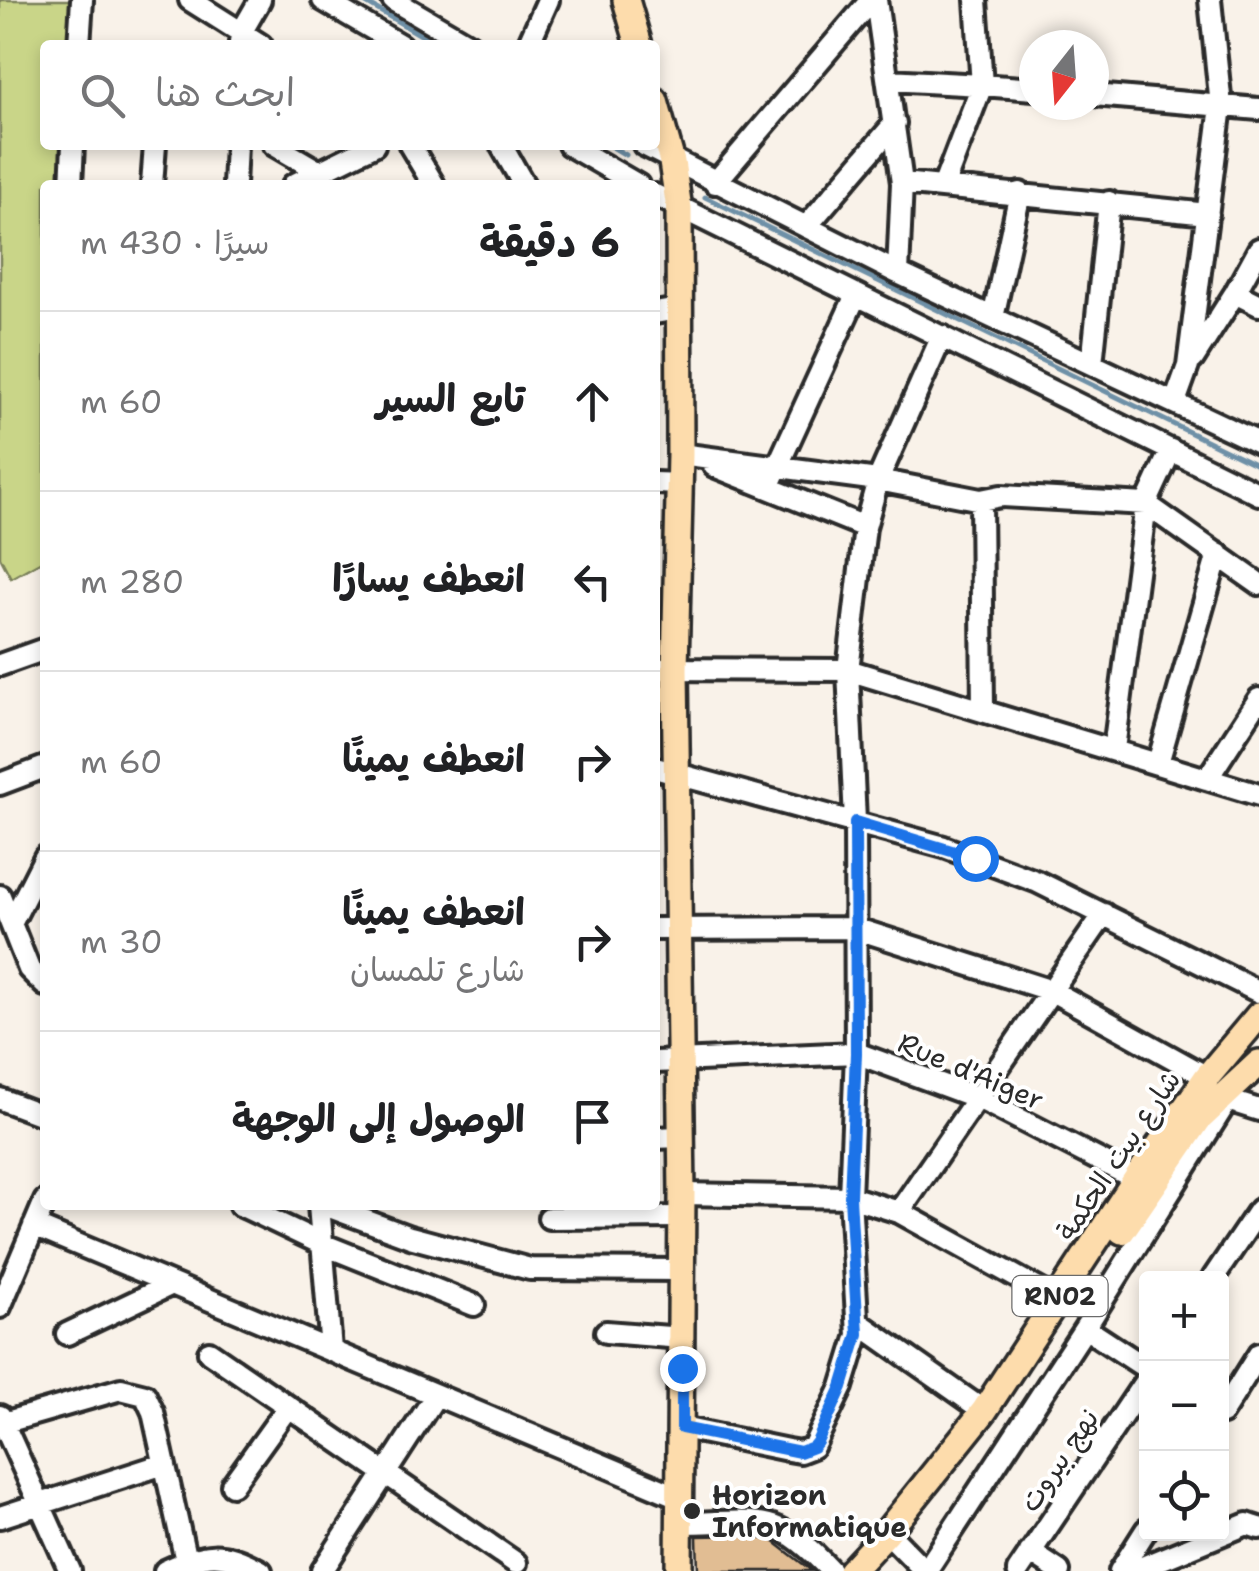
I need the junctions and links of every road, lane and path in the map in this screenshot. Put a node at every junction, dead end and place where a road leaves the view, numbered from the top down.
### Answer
1 (82, 0) edge
2 (190, 0) edge
3 (260, 0) edge
4 (323, 0) edge
5 (392, 0) edge
6 (548, 0) edge
7 (626, 0) edge
8 (874, 0) edge
9 (976, 0) edge
10 (1210, 0) edge
11 (240, 39) edge
12 (79, 40) edge
13 (391, 40) edge
14 (461, 40) edge
15 (530, 40) edge
16 (638, 40) edge
17 (888, 80) junction
18 (982, 84) junction
19 (1019, 88) edge
20 (1109, 95) edge
21 (1221, 106) junction
22 (1259, 109) edge
23 (660, 119) edge
24 (895, 123) junction
25 (73, 150) edge
26 (155, 150) edge
27 (236, 150) edge
28 (283, 150) edge
29 (364, 150) edge
30 (413, 150) edge
31 (505, 150) edge
32 (578, 150) edge
33 (652, 150) edge
34 (672, 162) junction
35 (320, 172) junction
36 (70, 180) edge
37 (152, 180) edge
38 (234, 180) edge
39 (303, 180) edge
40 (431, 180) edge
41 (521, 180) edge
42 (629, 180) edge
43 (715, 183) junction
44 (902, 183) junction
45 (943, 186) junction
46 (1020, 193) junction
47 (660, 198) edge
48 (1109, 202) junction
49 (680, 209) junction
50 (1208, 214) junction
51 (806, 227) junction
52 (1259, 249) edge
53 (898, 273) junction
54 (1236, 293) junction
55 (856, 295) junction
56 (1259, 305) edge
57 (666, 311) edge
58 (993, 318) junction
59 (942, 336) junction
60 (1092, 364) junction
61 (1188, 366) junction
62 (1176, 402) junction
63 (1259, 442) edge
64 (1170, 450) junction
65 (680, 454) junction
66 (772, 476) junction
67 (878, 480) junction
68 (667, 483) edge
69 (1259, 494) edge
70 (981, 500) junction
71 (1146, 504) junction
72 (865, 527) junction
73 (1218, 554) junction
74 (1259, 584) edge
75 (40, 651) edge
76 (0, 665) edge
77 (665, 669) edge
78 (848, 670) junction
79 (1259, 699) edge
80 (983, 710) junction
81 (1114, 749) junction
82 (1158, 763) junction
83 (40, 769) edge
84 (666, 770) edge
85 (1206, 778) junction
86 (0, 784) edge
87 (1259, 795) edge
88 (855, 822) junction
89 (40, 867) edge
90 (0, 896) edge
91 (1104, 914) junction
92 (12, 924) junction
93 (854, 928) junction
94 (666, 929) edge
95 (40, 981) edge
96 (1052, 992) junction
97 (1259, 992) edge
98 (1259, 1015) edge
99 (856, 1053) junction
100 (667, 1062) edge
101 (1259, 1063) edge
102 (1207, 1077) junction
103 (1232, 1092) junction
104 (978, 1098) junction
105 (0, 1099) edge
106 (1259, 1110) edge
107 (40, 1114) edge
108 (668, 1138) edge
109 (1136, 1179) junction
110 (850, 1197) junction
111 (682, 1206) junction
112 (660, 1208) edge
113 (41, 1210) edge
114 (251, 1210) edge
115 (321, 1210) edge
116 (335, 1210) edge
117 (638, 1210) edge
118 (1259, 1210) edge
119 (899, 1212) junction
120 (549, 1218) dead end
121 (34, 1226) junction
122 (322, 1244) junction
123 (681, 1270) junction
124 (1219, 1271) edge
125 (172, 1284) junction
126 (1058, 1300) junction
127 (474, 1305) dead end
128 (0, 1307) edge
129 (859, 1324) junction
130 (1086, 1328) junction
131 (606, 1332) dead end
132 (67, 1334) dead end
133 (682, 1338) junction
134 (331, 1350) junction
135 (210, 1352) dead end
136 (1259, 1354) edge
137 (1139, 1363) edge
138 (1139, 1390) edge
139 (436, 1395) junction
140 (1229, 1401) edge
141 (288, 1407) junction
142 (984, 1412) junction
143 (1, 1420) edge
144 (682, 1428) junction
145 (164, 1464) junction
146 (383, 1474) junction
147 (232, 1485) dead end
148 (679, 1497) junction
149 (40, 1504) junction
150 (0, 1517) edge
151 (1255, 1519) edge
152 (680, 1523) junction
153 (891, 1537) junction
154 (1139, 1541) edge
155 (1030, 1552) junction
156 (186, 1561) junction
157 (516, 1563) dead end
158 (70, 1571) edge
159 (165, 1571) edge
160 (261, 1571) edge
161 (322, 1571) edge
162 (679, 1571) edge
163 (831, 1571) edge
164 (851, 1571) edge
165 (868, 1571) edge
166 (925, 1571) edge
167 (1018, 1571) edge
168 (1059, 1571) edge
169 (1120, 1571) edge
170 (1133, 1571) edge

1 - 12 street
2 - 11 street
3 - 11 street
4 - 13 street
5 - 14 street
6 - 15 street
7 - 16 main road
8 - 17 street
8 - 43 street
9 - 18 street
10 - 21 street
17 - 18 street
17 - 24 street
18 - 19 street
18 - 45 street
20 - 21 street
21 - 22 street
21 - 50 street
23 - 34 main road
24 - 44 street
24 - 51 street
25 - 36 street
26 - 37 street
27 - 38 street
28 - 35 street
29 - 35 street
30 - 40 street
31 - 41 street
32 - 42 street
33 - 34 street
34 - 43 street
34 - 49 main road
35 - 39 street
43 - 51 street
44 - 45 street
44 - 53 street
45 - 46 street
46 - 48 street
46 - 58 street
47 - 49 street
48 - 50 street
48 - 60 street
49 - 55 street
49 - 57 main road
50 - 61 street
51 - 53 street
52 - 54 street
53 - 58 street
54 - 56 street
54 - 61 street
55 - 59 street
55 - 66 street
57 - 65 main road
58 - 60 street
59 - 64 street
59 - 67 street
60 - 62 street
61 - 62 street
62 - 63 street
64 - 69 street
64 - 71 street
65 - 66 street
65 - 68 main road
66 - 67 street
66 - 72 street
67 - 70 street
67 - 72 street
68 - 77 main road
70 - 71 street
70 - 80 street
71 - 73 street
71 - 81 street
72 - 78 street
73 - 74 street
73 - 82 street
75 - 76 street
77 - 78 street
77 - 84 main road
78 - 80 street
78 - 88 street
79 - 85 street
80 - 81 street
81 - 82 street
82 - 85 street
83 - 86 street
84 - 88 street
84 - 94 main road
85 - 87 street
88 - 91 street
88 - 93 street
89 - 92 street
90 - 92 street
91 - 96 street
91 - 97 street
92 - 95 street
93 - 94 street
93 - 96 street
93 - 99 street
94 - 100 main road
96 - 102 street
96 - 104 street
98 - 102 main road, شارع بيت الحكمة / RN02
99 - 100 street, Rue d'Aiger
99 - 104 street, Rue d'Aiger
99 - 110 street
100 - 108 main road
101 - 103 main road, شارع بيت الحكمة / RN02
102 - 109 main road, شارع بيت الحكمة / RN02
103 - 106 street
103 - 130 street
103 - 153 main road, شارع بيت الحكمة / RN02
104 - 109 street, Rue d'Aiger
104 - 119 street
105 - 107 street
108 - 111 main road
109 - 126 main road, شارع بيت الحكمة / RN02
110 - 111 street
110 - 119 street
110 - 129 street
111 - 112 street
111 - 123 main road
113 - 121 street
114 - 122 street
115 - 122 street
116 - 123 street
117 - 120 street
118 - 124 street
119 - 126 street
121 - 125 street
121 - 128 street
122 - 127 street
122 - 134 street
123 - 133 main road
125 - 132 street
125 - 134 street
126 - 142 main road, شارع بيت الحكمة / RN02
129 - 142 street
129 - 144 street
130 - 137 street
130 - 166 street
131 - 133 street
133 - 144 main road
134 - 139 street
135 - 141 street
136 - 140 street
138 - 155 street, نهج بيروت
139 - 146 street
139 - 148 street
141 - 146 street
141 - 147 street
142 - 153 main road, شارع بيت الحكمة / RN02
143 - 145 street
143 - 149 street
144 - 148 main road
145 - 149 street
145 - 156 street
146 - 157 street
146 - 161 street
148 - 152 main road
149 - 150 street
149 - 158 street
151 - 170 street
152 - 162 main road
152 - 163 street
153 - 164 main road, شارع بيت الحكمة / RN02
153 - 165 main road, شارع بيت الحكمة / RN02
153 - 166 street
154 - 169 street
155 - 167 street, نهج بيروت
155 - 168 street
156 - 159 street
156 - 160 street

